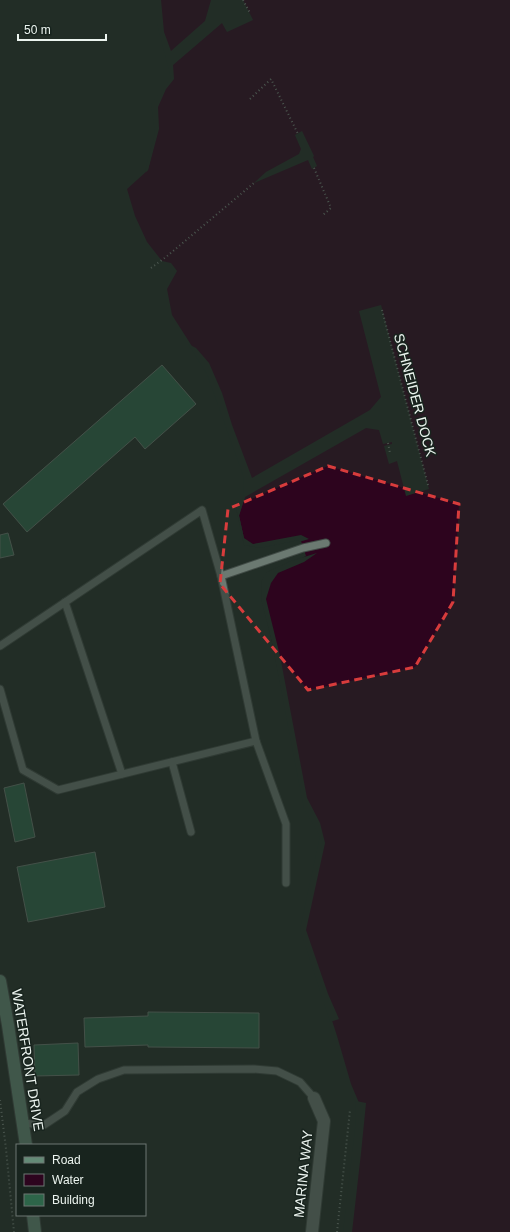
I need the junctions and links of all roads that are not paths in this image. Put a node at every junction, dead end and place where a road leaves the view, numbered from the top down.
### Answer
1 (326, 542) dead end
2 (221, 576) junction
3 (65, 602) junction
4 (0, 646) edge
5 (0, 689) edge
6 (256, 741) junction
7 (172, 762) junction
8 (122, 774) junction
9 (191, 832) dead end
10 (286, 883) dead end
11 (0, 981) edge
12 (4, 1026) edge
13 (314, 1098) joint
14 (24, 1124) junction
15 (26, 1144) edge
16 (33, 1216) edge
17 (34, 1232) edge
18 (312, 1232) edge

1 - 2 lane
2 - 3 lane
2 - 6 lane
3 - 4 lane
3 - 8 lane
5 - 8 lane
6 - 7 lane
6 - 10 lane
7 - 8 lane
7 - 9 lane
11 - 12 street, WATERFRONT DRIVE
12 - 14 street, WATERFRONT DRIVE
13 - 14 lane
13 - 18 street, MARINA WAY
14 - 15 street, WATERFRONT DRIVE
16 - 17 street

